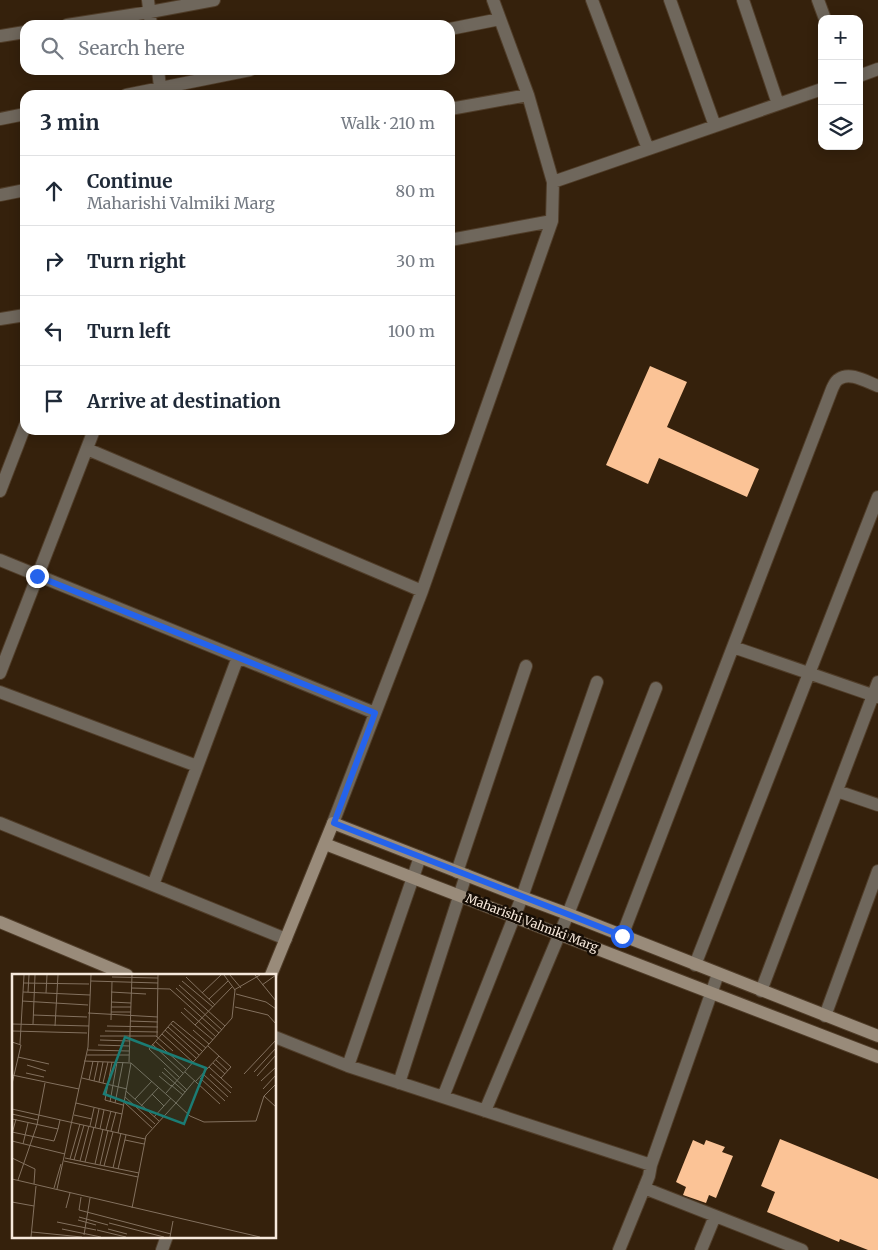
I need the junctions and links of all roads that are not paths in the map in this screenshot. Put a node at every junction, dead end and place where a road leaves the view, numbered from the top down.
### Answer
1 (214, 0) edge
2 (493, 0) edge
3 (592, 0) edge
4 (670, 0) edge
5 (743, 0) edge
6 (818, 0) edge
7 (150, 12) edge
8 (824, 15) edge
9 (500, 19) junction
10 (99, 20) edge
11 (455, 28) edge
12 (20, 33) edge
13 (0, 36) edge
14 (878, 69) edge
15 (159, 75) edge
16 (230, 75) edge
17 (863, 75) edge
18 (161, 90) edge
19 (169, 90) edge
20 (818, 90) edge
21 (528, 95) junction
22 (778, 104) junction
23 (455, 108) edge
24 (20, 115) edge
25 (0, 119) edge
26 (715, 126) junction
27 (648, 149) junction
28 (553, 182) junction
29 (20, 191) edge
30 (0, 195) edge
31 (552, 221) junction
32 (455, 239) edge
33 (20, 316) edge
34 (0, 319) edge
35 (878, 386) edge
36 (22, 435) edge
37 (92, 435) edge
38 (87, 449) junction
39 (0, 491) edge
40 (878, 497) edge
41 (0, 560) edge
42 (37, 576) junction
43 (422, 591) junction
44 (733, 647) junction
45 (238, 657) junction
46 (526, 666) dead end
47 (0, 673) edge
48 (809, 674) junction
49 (597, 682) dead end
50 (878, 682) edge
51 (656, 688) dead end
52 (0, 692) edge
53 (876, 696) edge
54 (375, 713) junction
55 (198, 766) junction
56 (837, 791) junction
57 (878, 805) edge
58 (0, 823) edge
59 (334, 823) junction
60 (325, 844) junction
61 (420, 857) junction
62 (878, 871) edge
63 (462, 873) junction
64 (413, 877) junction
65 (152, 885) junction
66 (460, 895) junction
67 (522, 897) junction
68 (568, 914) junction
69 (514, 916) junction
70 (0, 922) edge
71 (559, 934) junction
72 (622, 936) junction
73 (286, 939) junction
74 (695, 965) junction
75 (125, 974) edge
76 (271, 974) edge
77 (718, 974) junction
78 (761, 991) junction
79 (711, 992) junction
80 (825, 1016) junction
81 (878, 1036) edge
82 (276, 1037) edge
83 (878, 1056) edge
84 (348, 1066) junction
85 (399, 1083) junction
86 (443, 1097) junction
87 (485, 1111) junction
88 (651, 1165) junction
89 (644, 1188) junction
90 (715, 1216) junction
91 (166, 1238) edge
92 (783, 1246) edge
93 (162, 1250) edge
94 (619, 1250) edge
95 (702, 1250) edge
96 (802, 1250) edge

1 - 7 street
2 - 9 street
3 - 27 street
4 - 26 street
5 - 22 street
6 - 8 street
7 - 10 street
9 - 11 street
9 - 21 street
12 - 13 street
14 - 17 street
15 - 18 street
16 - 19 street
20 - 22 street
21 - 23 street
21 - 28 street
22 - 26 street
24 - 25 street
26 - 27 street
27 - 28 street
28 - 31 street
29 - 30 street
31 - 32 street
31 - 43 street
33 - 34 street
35 - 44 street
36 - 39 street
37 - 38 street
38 - 42 street
38 - 43 street
40 - 48 street
41 - 42 street
42 - 45 street
42 - 47 street
43 - 54 street
44 - 48 street
44 - 72 street
45 - 54 street
45 - 55 street
46 - 63 street
48 - 53 street
48 - 74 street
49 - 67 street
50 - 53 street
51 - 68 street
52 - 55 street
53 - 56 street
54 - 59 street
55 - 65 street
56 - 57 street
56 - 78 street
58 - 65 street
59 - 60 street
59 - 61 street, Maharishi Valmiki Marg
60 - 64 street, Maharishi Valmiki Marg
60 - 73 street
61 - 63 street, Maharishi Valmiki Marg
61 - 64 street
62 - 80 street
63 - 66 street
63 - 67 street, Maharishi Valmiki Marg
64 - 66 street, Maharishi Valmiki Marg
64 - 84 street
65 - 73 street
66 - 69 street, Maharishi Valmiki Marg
66 - 85 street
67 - 68 street, Maharishi Valmiki Marg
67 - 69 street
68 - 71 street
68 - 72 street, Maharishi Valmiki Marg
69 - 71 street, Maharishi Valmiki Marg
69 - 86 street
70 - 75 street
71 - 79 street, Maharishi Valmiki Marg
71 - 87 street
72 - 74 street, Maharishi Valmiki Marg
73 - 76 street
74 - 77 street, Maharishi Valmiki Marg
77 - 78 street, Maharishi Valmiki Marg
77 - 79 street
78 - 80 street, Maharishi Valmiki Marg
79 - 83 street, Maharishi Valmiki Marg
79 - 88 street
80 - 81 street, Maharishi Valmiki Marg
82 - 84 street
84 - 85 street
85 - 86 street
86 - 87 street
87 - 88 street
88 - 89 street
89 - 90 street
89 - 94 street
90 - 92 street
90 - 95 street
91 - 93 street
92 - 96 street

